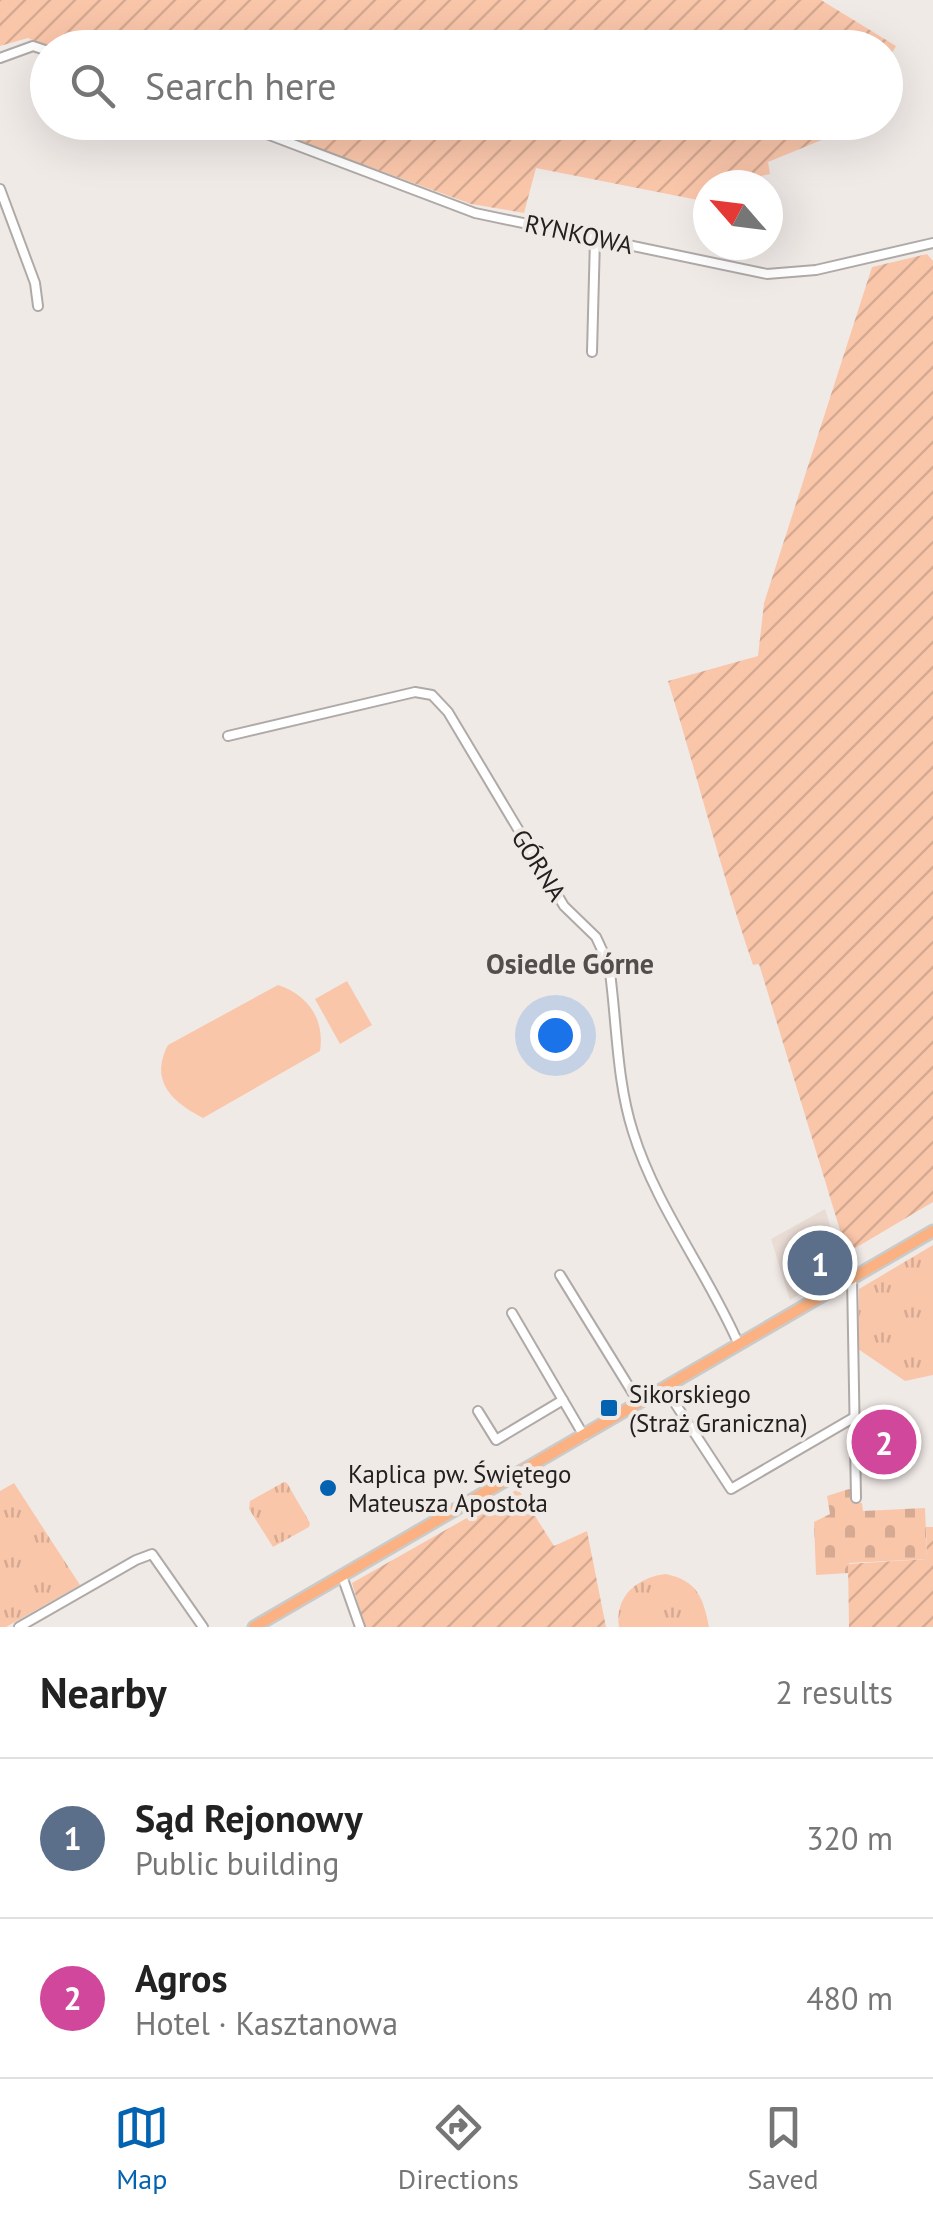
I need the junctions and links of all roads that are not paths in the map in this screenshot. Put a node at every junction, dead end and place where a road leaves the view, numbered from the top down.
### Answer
1 (30, 47) edge
2 (0, 58) edge
3 (283, 140) edge
4 (0, 189) edge
5 (594, 239) junction
6 (933, 243) edge
7 (38, 306) dead end
8 (592, 352) dead end
9 (228, 736) dead end
10 (933, 1231) edge
11 (560, 1276) dead end
12 (852, 1278) junction
13 (512, 1313) dead end
14 (739, 1345) junction
15 (665, 1388) junction
16 (563, 1400) junction
17 (639, 1403) junction
18 (478, 1411) dead end
19 (853, 1418) junction
20 (584, 1436) junction
21 (856, 1498) dead end
22 (342, 1576) junction
23 (19, 1627) edge
24 (203, 1627) edge
25 (254, 1627) edge
26 (360, 1627) edge

1 - 2 street
3 - 5 street, RYNKOWA
4 - 7 street
5 - 6 street, RYNKOWA
5 - 8 street
9 - 14 street, GÓRNA
10 - 12 main road
11 - 17 street
12 - 14 main road
12 - 19 street
13 - 16 street
14 - 15 main road
15 - 17 main road
15 - 19 street
16 - 18 street
16 - 20 street
17 - 20 main road
19 - 21 street
20 - 22 main road
22 - 25 main road
22 - 26 street
23 - 24 street

